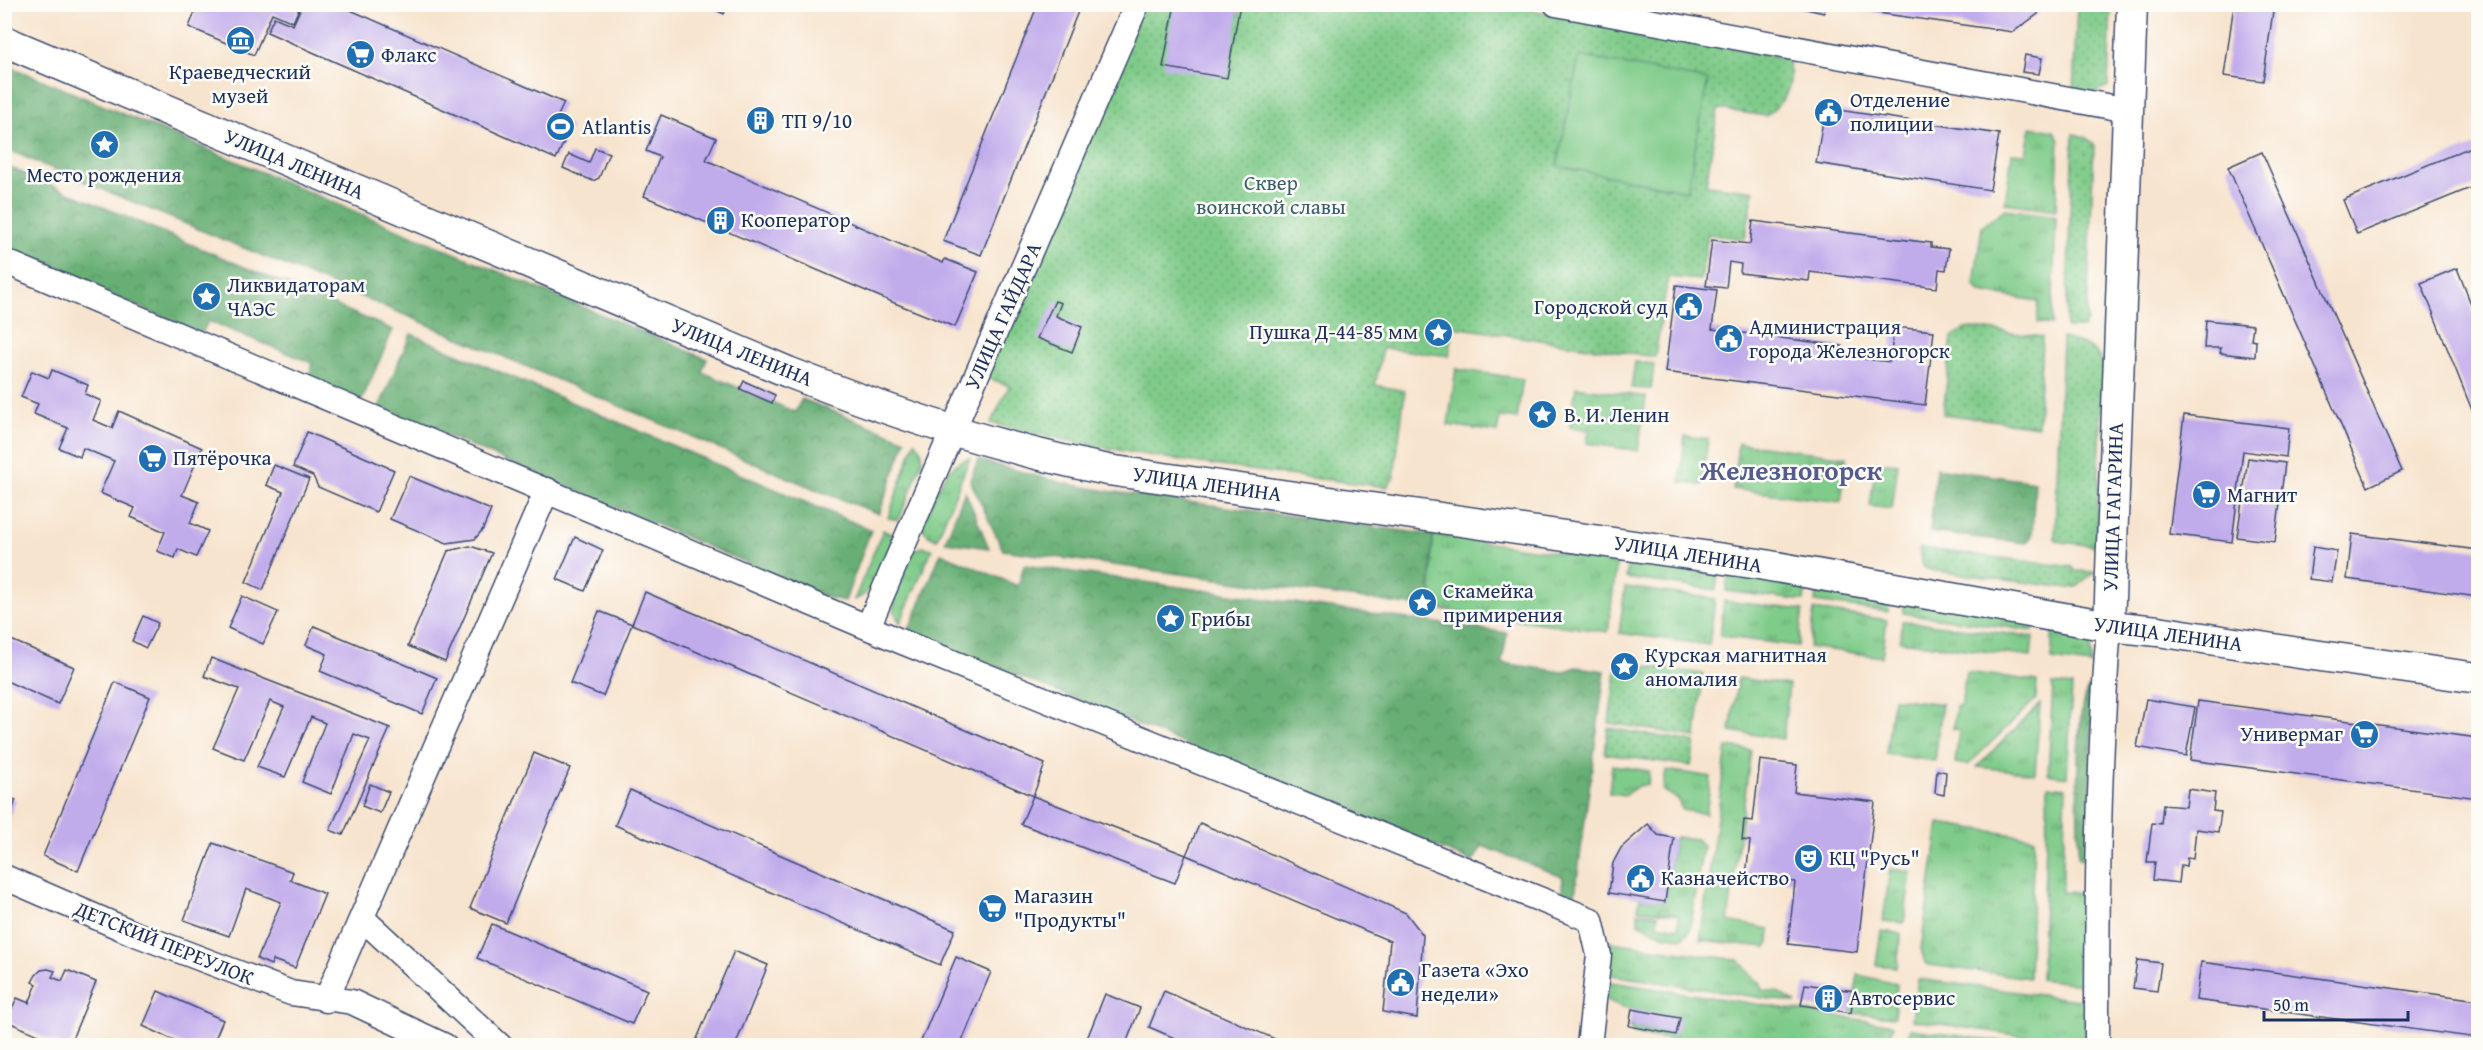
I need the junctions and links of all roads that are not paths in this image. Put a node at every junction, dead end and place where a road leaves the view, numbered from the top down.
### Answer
1 (1137, 4) edge
2 (1556, 4) edge
3 (2132, 4) edge
4 (4, 41) edge
5 (2128, 110) junction
6 (6, 265) edge
7 (951, 431) junction
8 (547, 490) junction
9 (2109, 626) junction
10 (868, 627) junction
11 (2478, 678) edge
12 (4, 877) edge
13 (362, 918) junction
14 (326, 1000) junction
15 (445, 1046) edge
16 (500, 1046) edge
17 (1589, 1046) edge
18 (2097, 1046) edge

1 - 7 street, УЛИЦА ГАЙДАРА
2 - 5 street
3 - 5 main road, УЛИЦА ГАГАРИНА
4 - 7 main road, УЛИЦА ЛЕНИНА
5 - 9 main road, УЛИЦА ГАГАРИНА
6 - 8 street
7 - 9 main road, УЛИЦА ЛЕНИНА
7 - 10 street, УЛИЦА ГАЙДАРА
8 - 10 street
8 - 13 street
9 - 11 main road, УЛИЦА ЛЕНИНА
9 - 18 street, УЛИЦА ГАГАРИНА
10 - 17 street
12 - 14 street, ДЕТСКИЙ ПЕРЕУЛОК
13 - 14 street
13 - 16 street
14 - 15 street, ДЕТСКИЙ ПЕРЕУЛОК

